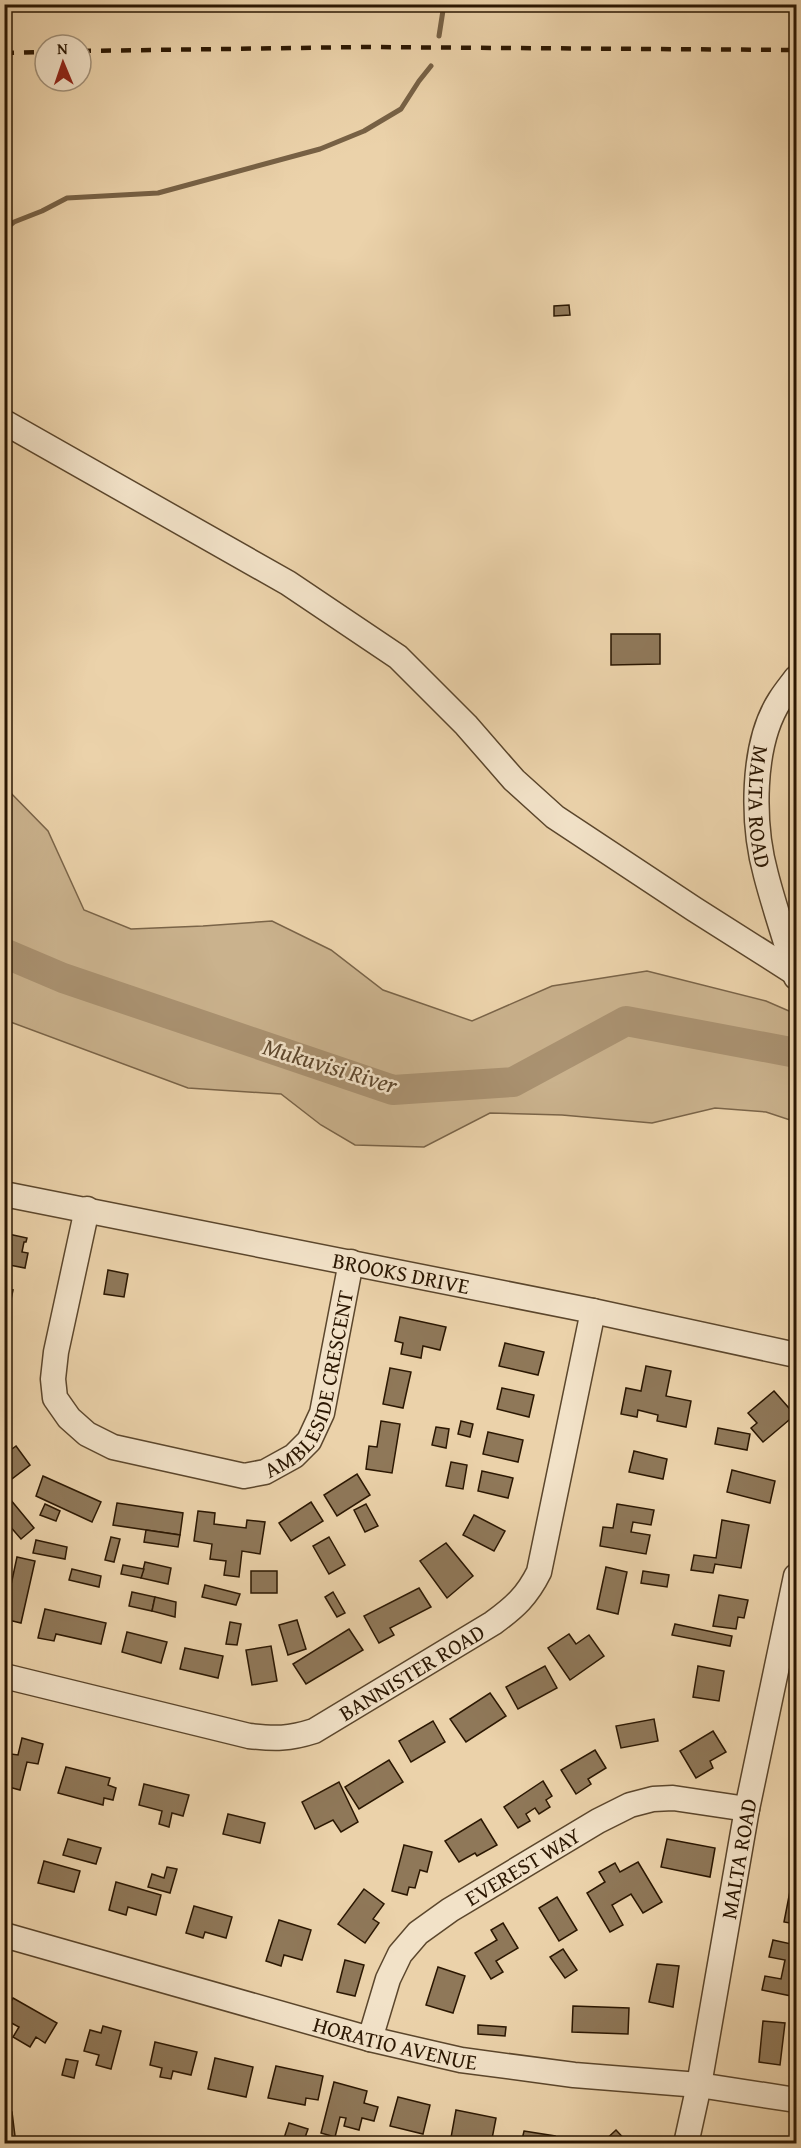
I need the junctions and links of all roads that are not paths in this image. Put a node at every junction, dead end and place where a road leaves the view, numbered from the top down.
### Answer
1 (4, 422) edge
2 (796, 678) edge
3 (796, 975) edge
4 (4, 1194) edge
5 (87, 1209) junction
6 (351, 1262) junction
7 (593, 1311) junction
8 (796, 1355) edge
9 (796, 1575) edge
10 (4, 1676) edge
11 (747, 1809) junction
12 (4, 1935) edge
13 (370, 2039) junction
14 (699, 2085) junction
15 (796, 2100) edge
16 (686, 2144) edge

1 - 3 street
2 - 3 street, MALTA ROAD
4 - 5 street, BROOKS DRIVE
5 - 6 street, BROOKS DRIVE
5 - 6 street, AMBLESIDE CRESCENT
6 - 7 street, BROOKS DRIVE
7 - 8 street, BROOKS DRIVE
7 - 10 street, BANNISTER ROAD
9 - 11 street, MALTA ROAD
11 - 13 street, EVEREST WAY
11 - 14 street, MALTA ROAD
12 - 13 street, HORATIO AVENUE
13 - 14 street, HORATIO AVENUE
14 - 15 street, HORATIO AVENUE
14 - 16 street, MALTA ROAD

